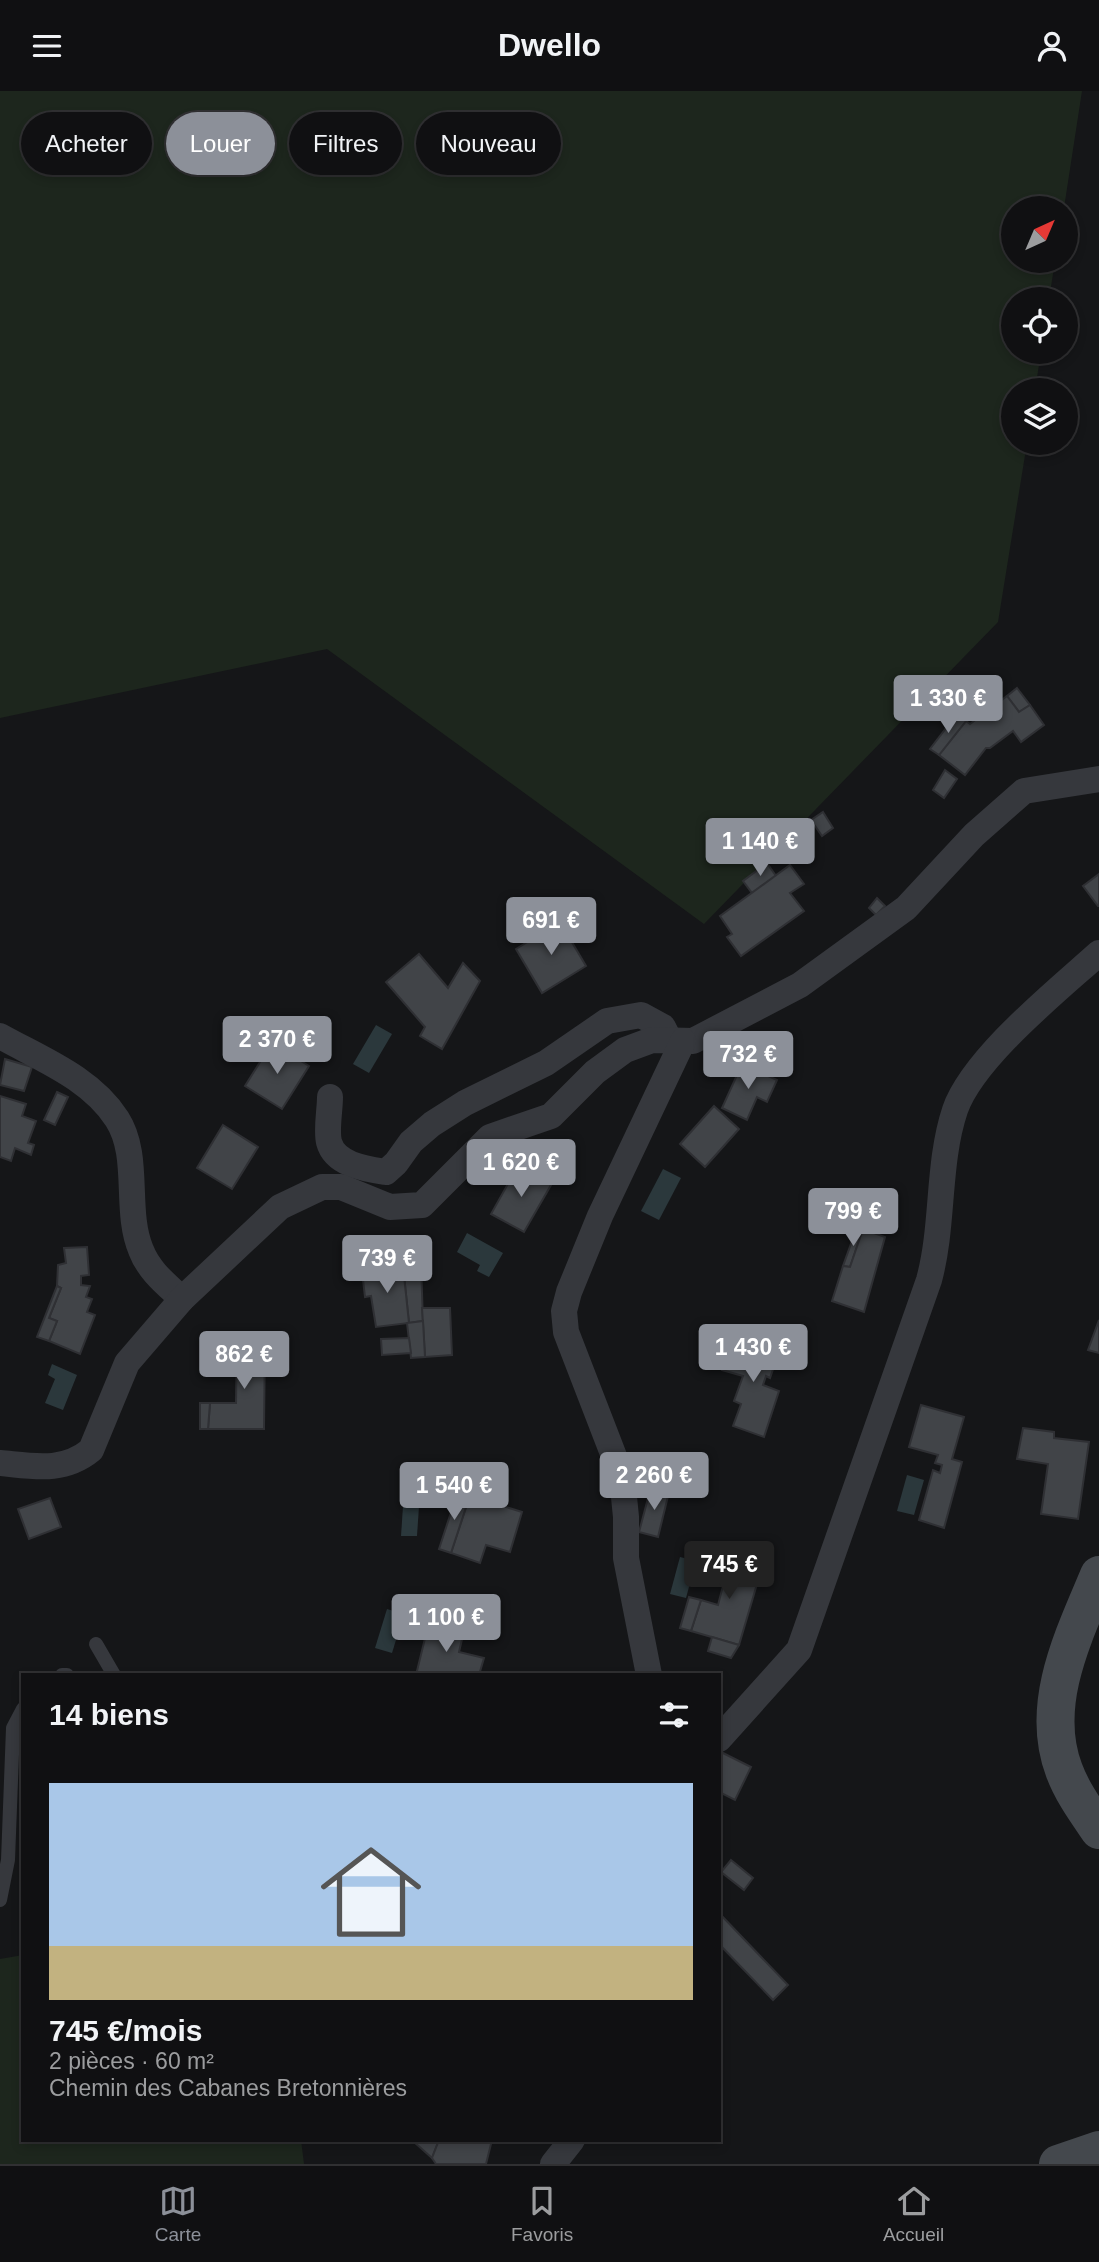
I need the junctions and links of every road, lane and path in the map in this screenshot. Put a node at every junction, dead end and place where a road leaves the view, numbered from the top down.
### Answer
1 (1099, 779) edge
2 (1099, 953) edge
3 (0, 1036) edge
4 (677, 1041) junction
5 (330, 1097) dead end
6 (182, 1299) junction
7 (0, 1463) edge
8 (1099, 1575) edge
9 (96, 1644) dead end
10 (113, 1673) edge
11 (649, 1673) edge
12 (21, 1713) edge
13 (721, 1737) edge
14 (1099, 1830) edge
15 (0, 1900) edge
16 (570, 2142) edge
17 (1099, 2150) edge
18 (553, 2164) edge
19 (1058, 2164) edge

1 - 4 street
2 - 13 street
3 - 6 street
4 - 5 street
4 - 6 street
4 - 11 street
6 - 7 street
8 - 14 street
9 - 10 lane
12 - 15 lane
16 - 18 street
17 - 19 street

